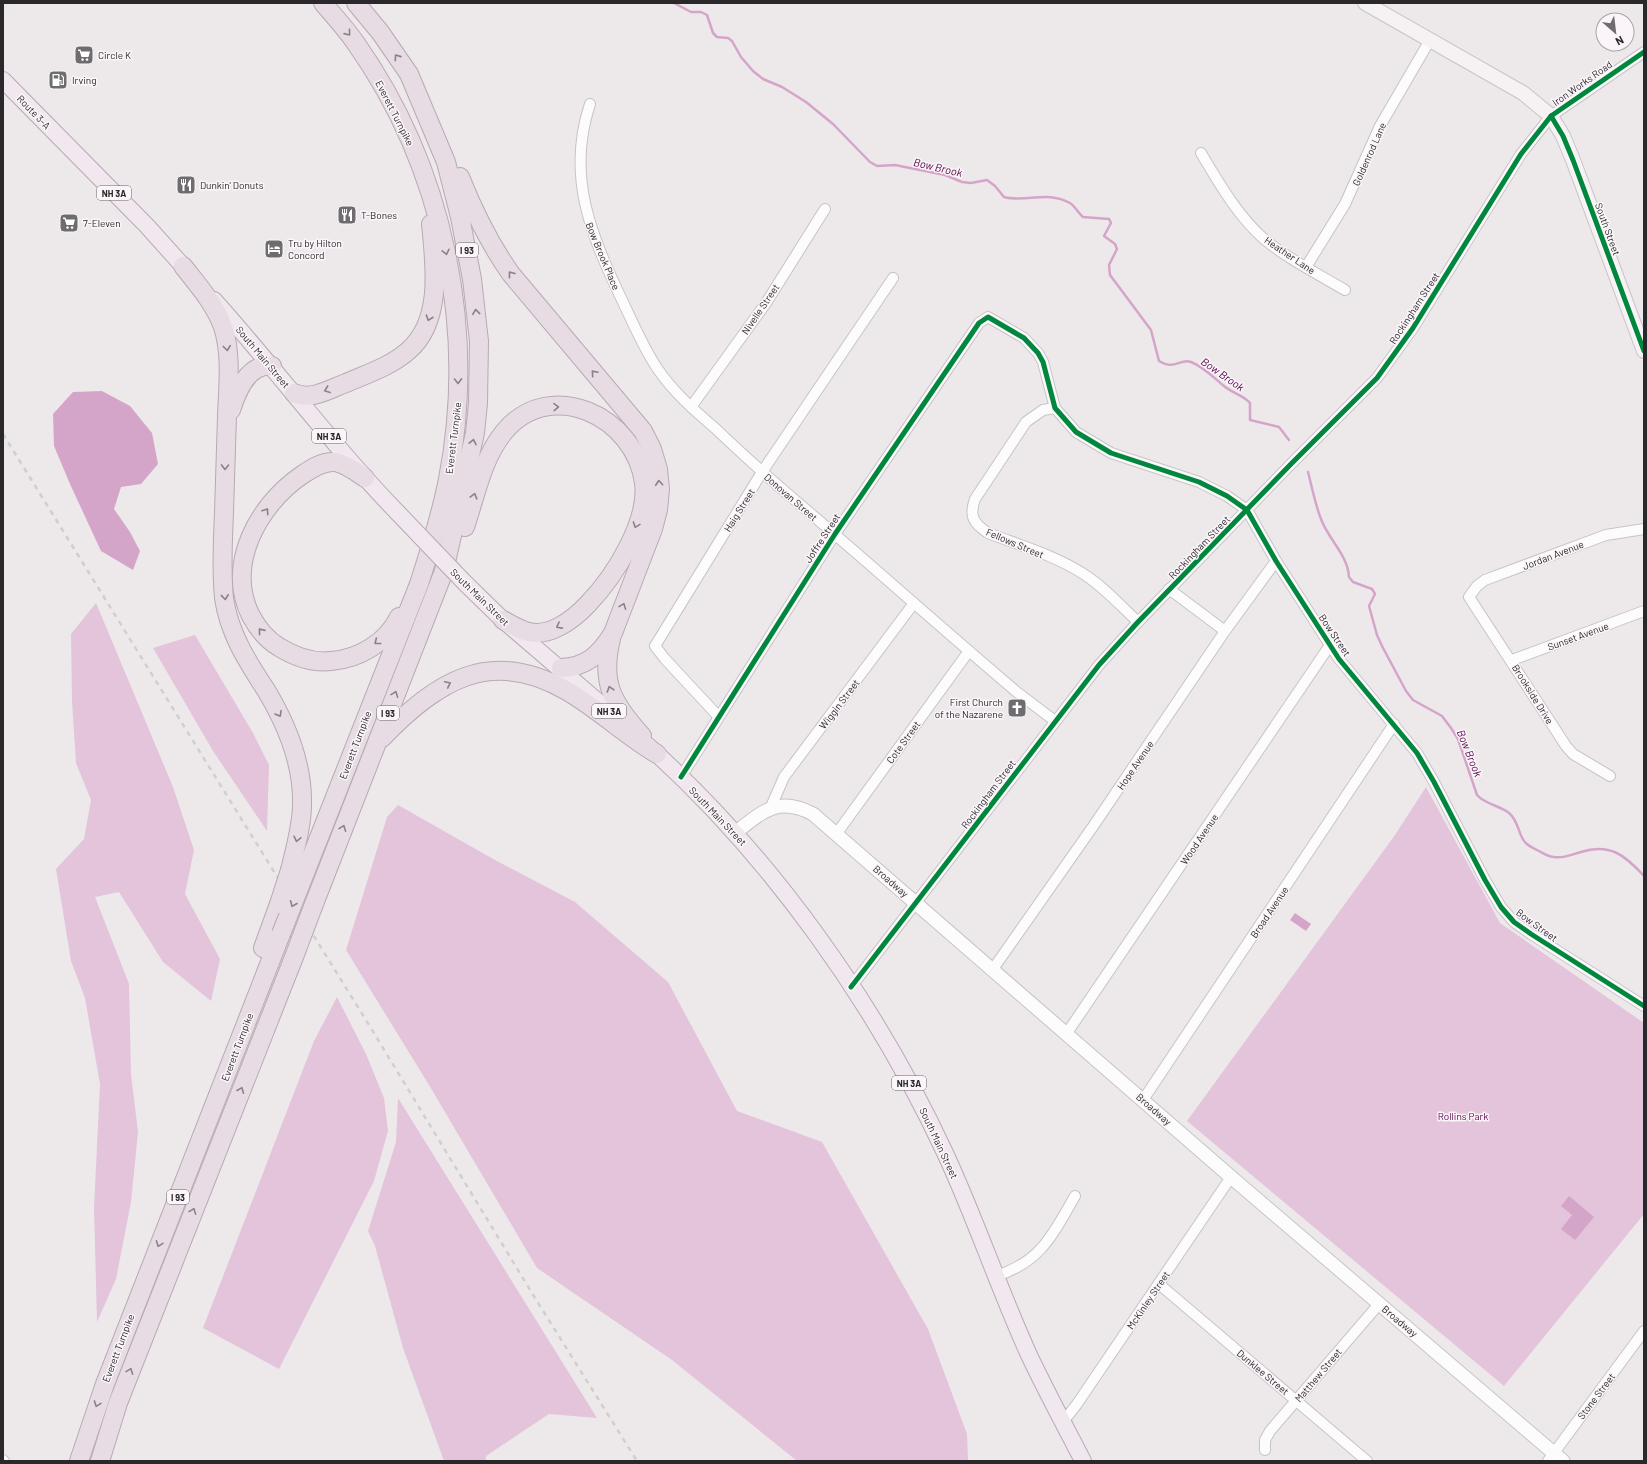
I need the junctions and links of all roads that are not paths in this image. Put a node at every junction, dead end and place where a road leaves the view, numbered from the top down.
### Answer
1 (323, 3) edge
2 (356, 3) edge
3 (1365, 3) edge
4 (1430, 40) junction
5 (1644, 52) edge
6 (409, 74) junction
7 (3, 80) edge
8 (590, 104) dead end
9 (1551, 116) junction
10 (66, 144) joint
11 (1201, 153) dead end
12 (421, 168) junction
13 (825, 209) dead end
14 (183, 266) junction
15 (1306, 267) junction
16 (893, 278) dead end
17 (1345, 290) dead end
18 (627, 311) joint
19 (988, 316) joint
20 (1644, 351) edge
21 (272, 366) junction
22 (294, 393) junction
23 (691, 407) junction
24 (1055, 408) junction
25 (226, 428) junction
26 (762, 472) junction
27 (365, 478) junction
28 (1247, 510) junction
29 (1644, 529) edge
30 (835, 534) junction
31 (430, 549) junction
32 (1276, 561) junction
33 (444, 571) junction
34 (1169, 589) junction
35 (1470, 597) joint
36 (914, 603) junction
37 (1644, 611) edge
38 (503, 620) junction
39 (1138, 622) junction
40 (1225, 631) junction
41 (613, 633) junction
42 (1330, 645) junction
43 (968, 651) junction
44 (1512, 660) junction
45 (561, 668) junction
46 (718, 716) junction
47 (1055, 721) junction
48 (1394, 724) junction
49 (376, 745) junction
50 (657, 754) junction
51 (1610, 776) dead end
52 (680, 777) junction
53 (770, 809) junction
54 (735, 833) junction
55 (837, 833) junction
56 (297, 872) junction
57 (916, 903) junction
58 (993, 969) junction
59 (852, 987) junction
60 (1644, 1006) edge
61 (1066, 1033) junction
62 (1143, 1100) junction
63 (1231, 1177) junction
64 (1075, 1196) dead end
65 (167, 1225) junction
66 (996, 1276) junction
67 (1159, 1284) junction
68 (1379, 1304) junction
69 (1644, 1331) edge
70 (1297, 1401) junction
71 (1063, 1422) junction
72 (1264, 1450) dead end
73 (1555, 1458) edge
74 (79, 1461) edge
75 (100, 1461) edge
76 (1083, 1461) edge
77 (1367, 1461) edge

1 -> 12 highway, Everett Turnpike / I 93
6 -> 2 highway, Everett Turnpike / I 93
3 - 4 main road, South Street
4 - 9 main road, South Street
4 - 15 street, Goldenrod Lane
5 - 9 street, Iron Works Road
33 -> 6 highway, Everett Turnpike / I 93
41 -> 6 highway
7 - 10 main road, Route 3-A / NH 3A
8 - 18 street, Bow Brook Place
9 - 20 main road, South Street
9 - 28 street, Rockingham Street
10 - 14 main road, South Main Street / NH 3A
11 - 15 street, Heather Lane
12 -> 22 highway
12 -> 31 highway, Everett Turnpike / I 93
13 - 23 street, Nivelle Street
14 - 21 main road, South Main Street / NH 3A
14 -> 25 highway
15 - 17 street, Heather Lane
16 - 26 street, Haig Street
18 - 23 street, Donovan Street
19 - 24 street, Bow Street
19 - 30 street, Joffre Street
21 - 22 main road, South Main Street / NH 3A
21 - 25 highway
22 - 27 main road, South Main Street / NH 3A
23 - 26 street, Donovan Street
24 - 28 street, Bow Street
24 - 39 street, Fellows Street
25 -> 56 highway
26 - 30 street, Donovan Street
26 - 46 street, Haig Street
31 -> 27 highway
27 - 38 main road, South Main Street / NH 3A, bridge
28 - 32 street, Bow Street
28 - 34 street, Rockingham Street
29 - 35 street, Jordan Avenue
30 - 36 street, Donovan Street
30 - 46 street, Joffre Street
31 - 56 highway, Everett Turnpike / I 93
32 - 40 street, Hope Avenue
32 - 42 street, Bow Street
33 -> 38 highway
49 -> 33 highway, Everett Turnpike / I 93
34 - 39 street, Rockingham Street
34 - 40 street
35 - 44 street, Brookside Drive
36 - 43 street, Donovan Street
36 - 53 street, Wiggin Street
37 - 44 street, Sunset Avenue
38 - 45 main road, South Main Street / NH 3A
39 - 47 street, Rockingham Street
40 - 58 street, Hope Avenue
41 - 45 highway
50 -> 41 highway
42 - 48 street, Bow Street
42 - 61 street, Wood Avenue
43 - 47 street, Donovan Street
43 - 55 street, Cote Street
44 - 51 street, Brookside Drive
45 - 50 main road, South Main Street / NH 3A
46 - 52 street, Joffre Street
47 - 57 street, Rockingham Street
48 - 60 street, Bow Street
48 - 62 street, Broad Avenue
49 -> 50 highway
75 -> 49 highway, Everett Turnpike / I 93, bridge
50 - 52 main road, South Main Street / NH 3A
52 - 54 main road, South Main Street / NH 3A
53 - 54 street, Broadway
53 - 55 street, Broadway
54 - 59 main road, South Main Street / NH 3A
55 - 57 street, Broadway
56 -> 65 highway, Everett Turnpike / I 93, bridge
56 - 65 highway, bridge
57 - 58 street, Broadway
57 - 59 street, Rockingham Street
58 - 61 street, Broadway
59 - 66 main road, South Main Street / NH 3A
61 - 62 street, Broadway
62 - 63 street, Broadway
63 - 67 street, McKinley Street
63 - 68 street, Broadway
64 - 66 street
65 -> 74 highway, Everett Turnpike / I 93
66 - 71 main road, South Main Street / NH 3A
67 - 70 street, Dunklee Street
67 - 71 street, McKinley Street
68 - 70 street, Matthew Street
68 - 73 street, Broadway
69 - 73 street, Stone Street
70 - 72 street, Matthew Street
70 - 77 street, Dunklee Street
71 - 76 main road, South Main Street / NH 3A

